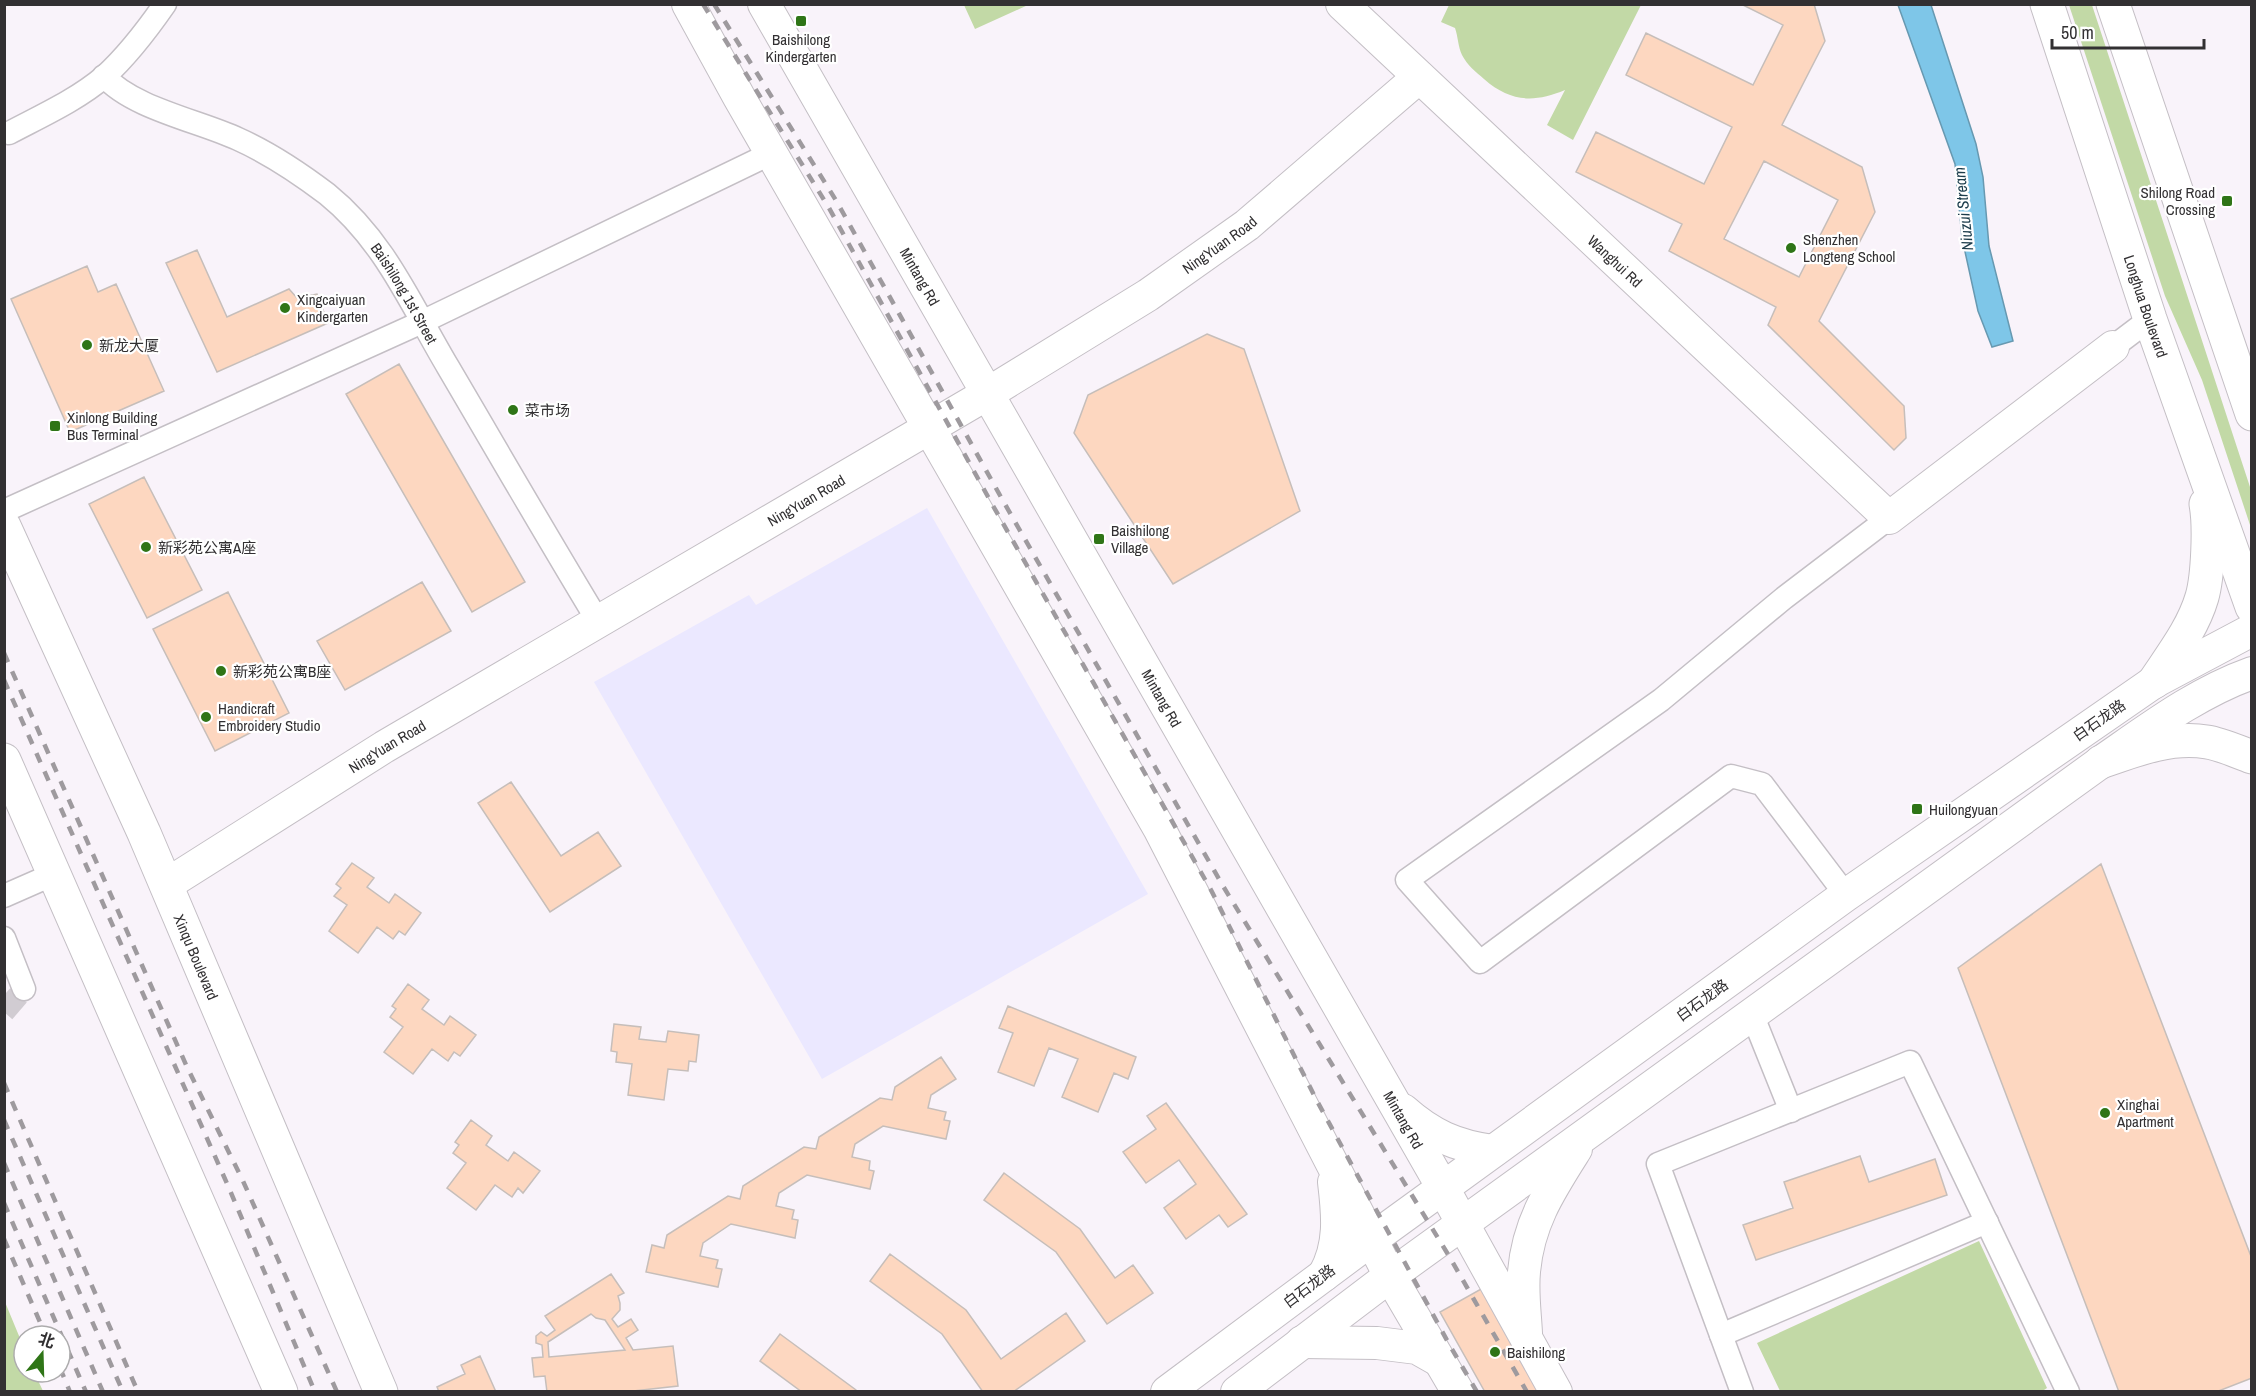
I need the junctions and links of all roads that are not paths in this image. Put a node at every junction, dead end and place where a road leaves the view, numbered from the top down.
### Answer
1 (165, 4) edge
2 (688, 4) edge
3 (764, 4) edge
4 (1342, 4) edge
5 (2047, 4) edge
6 (2113, 4) edge
7 (104, 76) junction
8 (1419, 77) junction
9 (9, 133) dead end
10 (772, 153) junction
11 (2150, 319) junction
12 (422, 322) junction
13 (2113, 347) joint
14 (987, 394) junction
15 (2252, 414) edge
16 (929, 427) junction
17 (2199, 455) junction
18 (4, 511) edge
19 (1889, 518) junction
20 (4, 526) edge
21 (2252, 607) edge
22 (598, 621) junction
23 (2252, 630) edge
24 (2252, 673) edge
25 (2154, 682) junction
26 (2252, 757) edge
27 (4, 760) edge
28 (2101, 762) junction
29 (54, 874) junction
30 (166, 885) junction
31 (1846, 895) junction
32 (4, 896) edge
33 (4, 938) edge
34 (24, 989) dead end
35 (1752, 1014) junction
36 (1391, 1098) junction
37 (1791, 1112) junction
38 (1585, 1136) junction
39 (1493, 1151) junction
40 (1333, 1166) junction
41 (1443, 1188) junction
42 (1987, 1222) junction
43 (1461, 1225) junction
44 (1371, 1240) junction
45 (1324, 1275) junction
46 (1389, 1276) junction
47 (1721, 1335) junction
48 (1526, 1340) junction
49 (1302, 1342) junction
50 (1440, 1361) junction
51 (281, 1392) edge
52 (381, 1392) edge
53 (1167, 1392) edge
54 (1237, 1392) edge
55 (1458, 1392) edge
56 (1556, 1392) edge
57 (1742, 1392) edge
58 (2068, 1392) edge

1 - 7 street
2 - 10 main road
3 - 14 main road, Mintang Rd
4 - 8 main road, Wanghui Rd
5 - 11 main road, Longhua Boulevard
6 - 15 main road
7 - 9 street
7 - 12 street, Baishilong 1st Street
8 - 14 main road, NingYuan Road
8 - 19 main road, Wanghui Rd
10 - 12 street
10 - 16 main road
11 - 13 street
11 - 17 main road, Longhua Boulevard
12 - 18 street
12 - 22 street, Baishilong 1st Street
13 - 19 main road
14 - 16 main road, NingYuan Road
14 - 36 main road, Mintang Rd
16 - 22 main road, NingYuan Road
16 - 40 main road
17 - 21 main road, Longhua Boulevard
17 - 25 main road
19 - 31 street
20 - 30 main road, Xinqu Boulevard
22 - 30 main road, NingYuan Road
23 - 25 main road, 白石龙路
24 - 28 main road
25 - 31 main road, 白石龙路
26 - 28 main road
27 - 29 main road
28 - 35 main road
29 - 32 street
29 - 51 main road
30 - 52 main road, Xinqu Boulevard
31 - 39 main road, 白石龙路
33 - 34 street
35 - 37 street
35 - 38 main road
36 - 39 main road
36 - 41 main road, Mintang Rd
37 - 42 street
37 - 47 street
38 - 43 main road
38 - 48 main road
39 - 41 main road, 白石龙路
40 - 44 main road
40 - 45 main road
41 - 43 main road, Mintang Rd
41 - 44 main road, 白石龙路
42 - 47 street
42 - 58 street
43 - 46 main road
43 - 48 main road, Mintang Rd
44 - 45 main road, 白石龙路
44 - 46 main road
45 - 53 main road, 白石龙路
46 - 49 main road
46 - 50 main road
47 - 57 street
48 - 56 main road, Mintang Rd
49 - 50 main road
49 - 54 main road
50 - 55 main road

